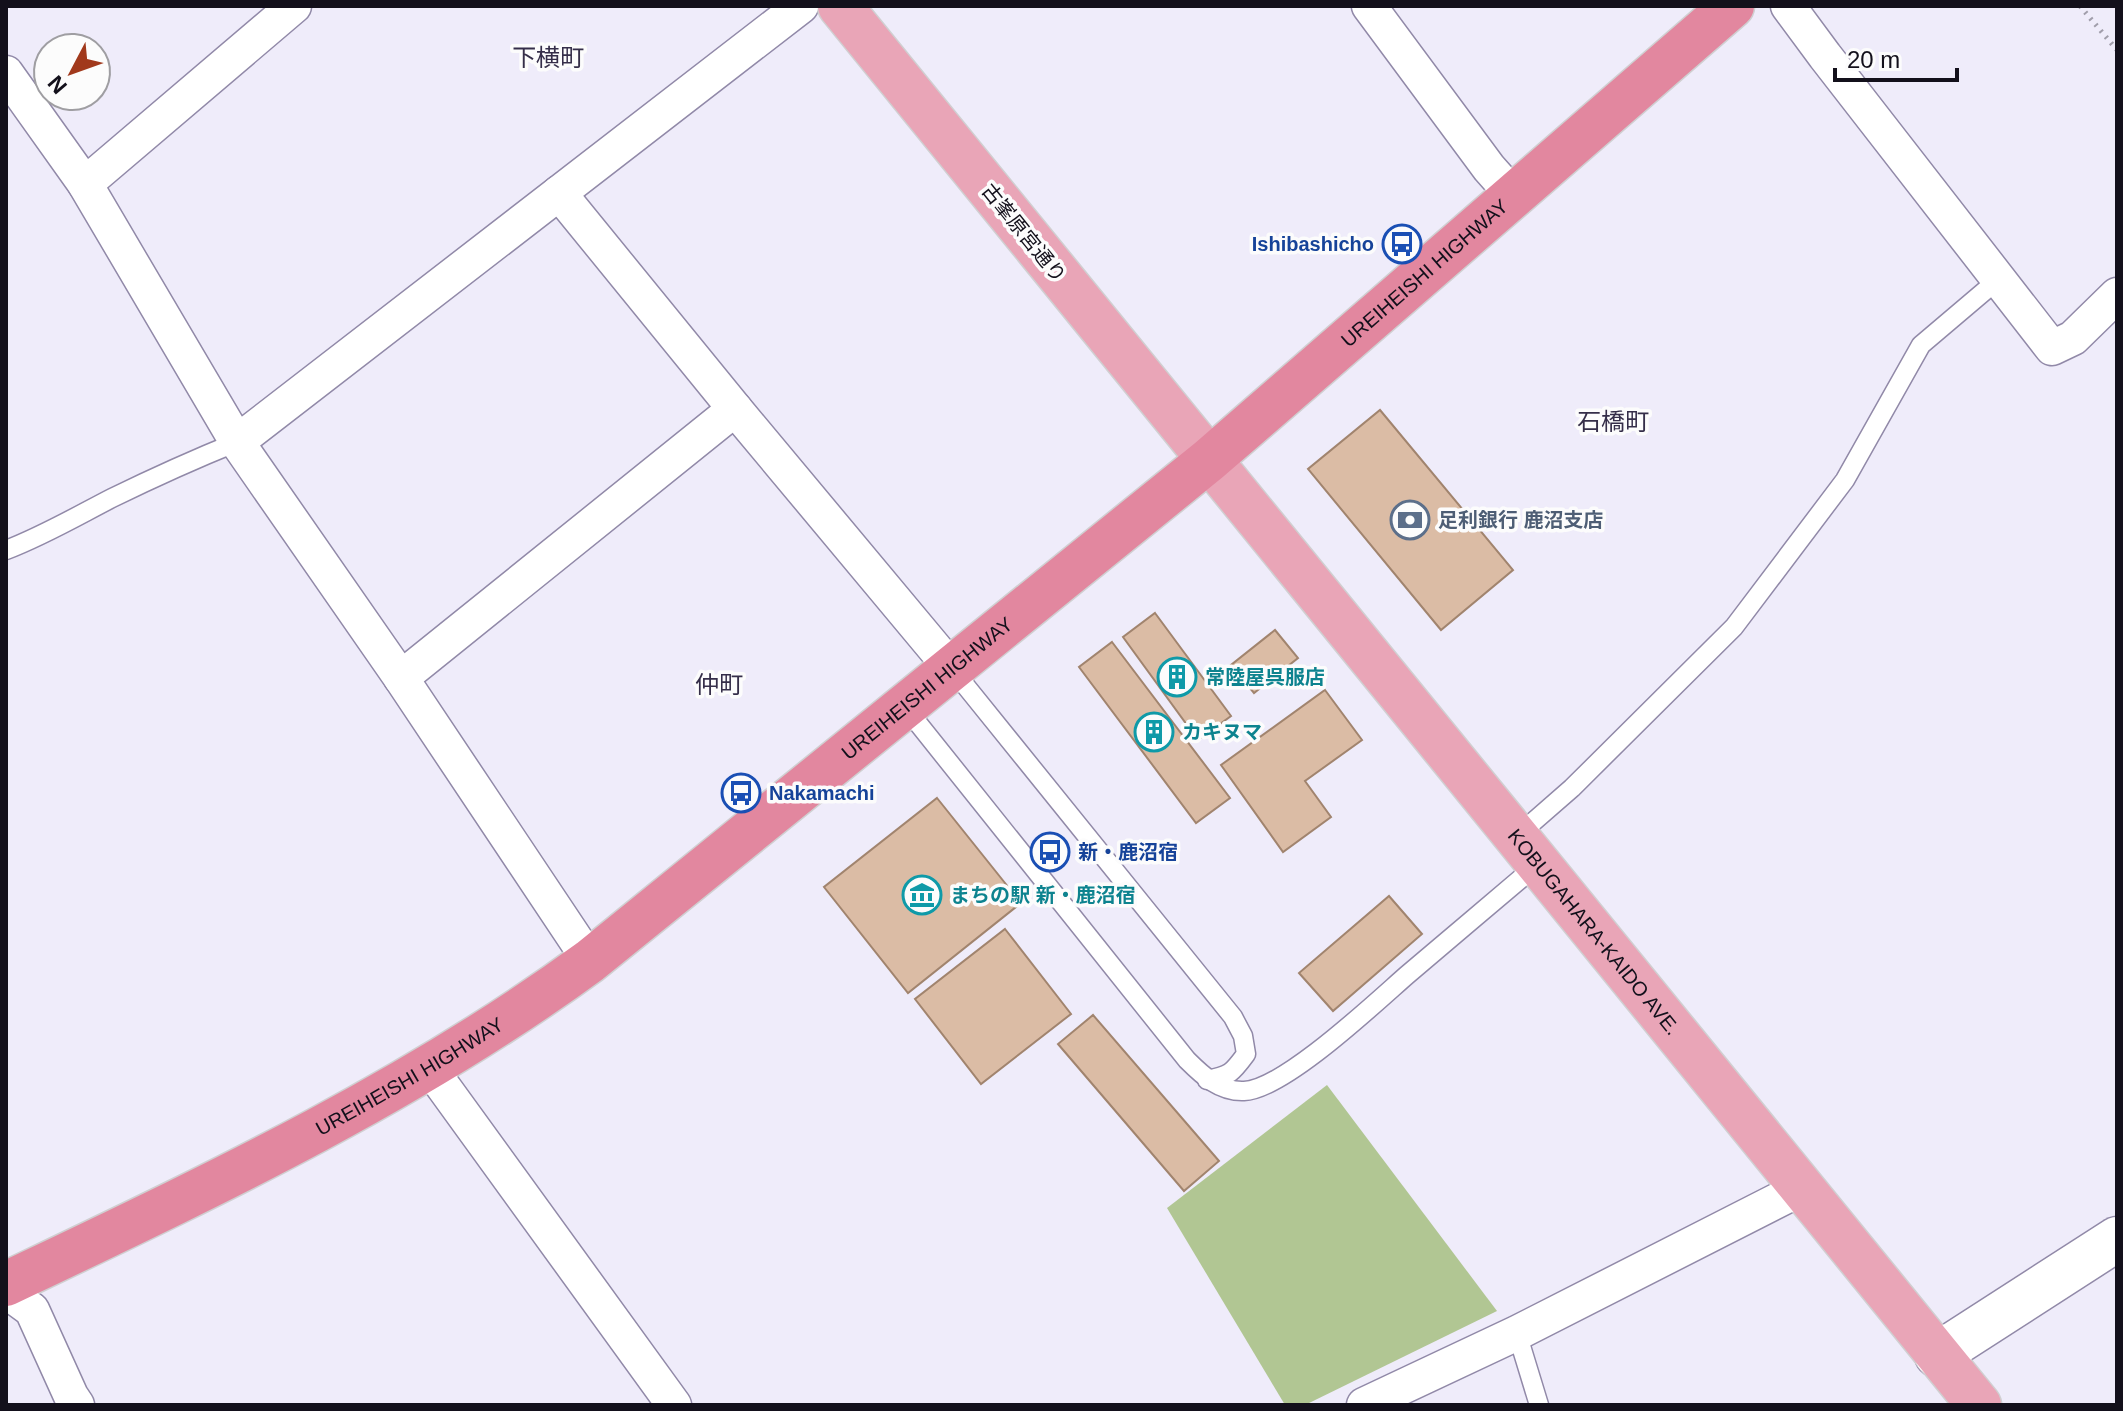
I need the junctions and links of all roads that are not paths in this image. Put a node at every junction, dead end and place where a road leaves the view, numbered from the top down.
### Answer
1 (294, 6) edge
2 (801, 6) edge
3 (840, 6) edge
4 (1369, 6) edge
5 (1732, 6) edge
6 (1788, 6) edge
7 (6, 73) edge
8 (85, 184) junction
9 (559, 193) junction
10 (1513, 195) junction
11 (2000, 278) junction
12 (2117, 295) edge
13 (735, 409) junction
14 (237, 442) junction
15 (1209, 460) junction
16 (6, 550) edge
17 (952, 669) junction
18 (401, 678) junction
19 (905, 707) junction
20 (1528, 850) junction
21 (590, 961) junction
22 (429, 1067) junction
23 (1207, 1080) junction
24 (1802, 1188) junction
25 (2117, 1239) edge
26 (6, 1284) edge
27 (6, 1291) edge
28 (1517, 1333) junction
29 (1937, 1355) junction
30 (77, 1405) edge
31 (674, 1405) edge
32 (1364, 1405) edge
33 (1539, 1405) edge
34 (1979, 1405) edge

1 - 8 street
2 - 9 street
3 - 15 main road, 古峯原宮通り
4 - 10 street
5 - 10 highway, UREIHEISHI HIGHWAY
6 - 11 street
7 - 8 street
8 - 14 street
9 - 13 street
9 - 14 street
10 - 15 highway, UREIHEISHI HIGHWAY
11 - 12 street
11 - 20 lane
13 - 17 street
13 - 18 street
14 - 16 lane
14 - 18 street
15 - 17 highway, UREIHEISHI HIGHWAY
15 - 20 main road, KOBUGAHARA-KAIDO AVE.
17 - 19 highway, UREIHEISHI HIGHWAY
17 - 23 lane
18 - 21 street
19 - 21 highway, UREIHEISHI HIGHWAY
19 - 23 lane
20 - 23 lane
20 - 24 main road, KOBUGAHARA-KAIDO AVE.
21 - 22 highway, UREIHEISHI HIGHWAY
22 - 26 highway, UREIHEISHI HIGHWAY
22 - 31 street
24 - 28 street
24 - 29 main road, KOBUGAHARA-KAIDO AVE.
25 - 29 street
27 - 30 street
28 - 32 street
28 - 33 lane
29 - 34 main road, KOBUGAHARA-KAIDO AVE.

